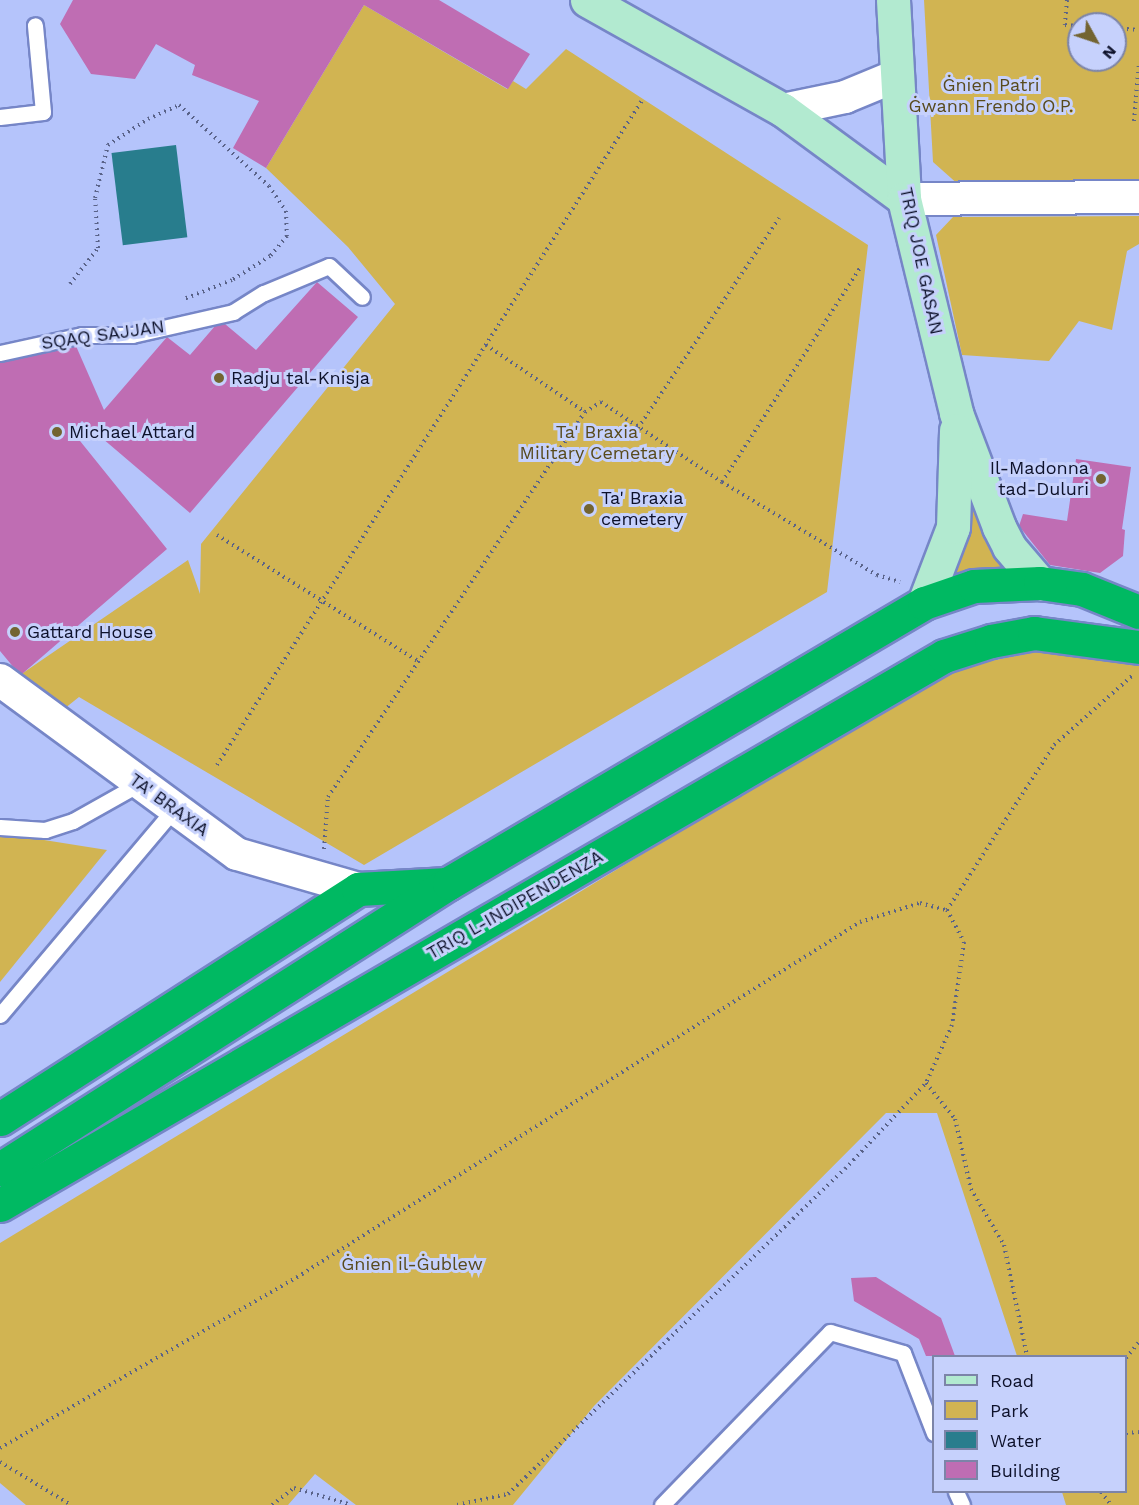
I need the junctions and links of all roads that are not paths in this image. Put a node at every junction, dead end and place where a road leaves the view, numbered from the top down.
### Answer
1 (587, 0) edge
2 (893, 0) edge
3 (34, 25) dead end
4 (897, 75) junction
5 (783, 110) junction
6 (0, 117) edge
7 (1139, 197) edge
8 (904, 199) junction
9 (362, 297) dead end
10 (0, 353) edge
11 (956, 413) junction
12 (1040, 583) junction
13 (926, 597) junction
14 (1139, 612) edge
15 (1139, 646) edge
16 (0, 680) edge
17 (139, 784) junction
18 (174, 809) junction
19 (0, 827) edge
20 (449, 884) junction
21 (358, 889) junction
22 (0, 1015) edge
23 (0, 1119) edge
24 (88, 1156) junction
25 (0, 1169) edge
26 (0, 1205) edge
27 (0, 1214) edge
28 (932, 1430) edge
29 (662, 1505) edge

1 - 5 street
2 - 4 street, TRIQ JOE GASAN
3 - 6 lane
4 - 5 street
4 - 8 street, TRIQ JOE GASAN
5 - 8 street
7 - 8 street
8 - 11 street, TRIQ JOE GASAN
9 - 10 lane, SQAQ SAJJAN
11 - 12 street, TRIQ JOE GASAN
11 - 13 street, TRIQ JOE GASAN
12 - 13 highway
12 - 14 highway
13 - 20 highway
15 - 24 highway, TRIQ L-INDIPENDENZA
16 - 17 street, TA' BRAXIA
17 - 18 street, TA' BRAXIA
17 - 19 lane
18 - 21 street, TA' BRAXIA
18 - 22 lane
20 - 21 highway
20 - 25 highway
21 - 23 highway
24 - 26 highway
24 - 27 highway
28 - 29 lane

